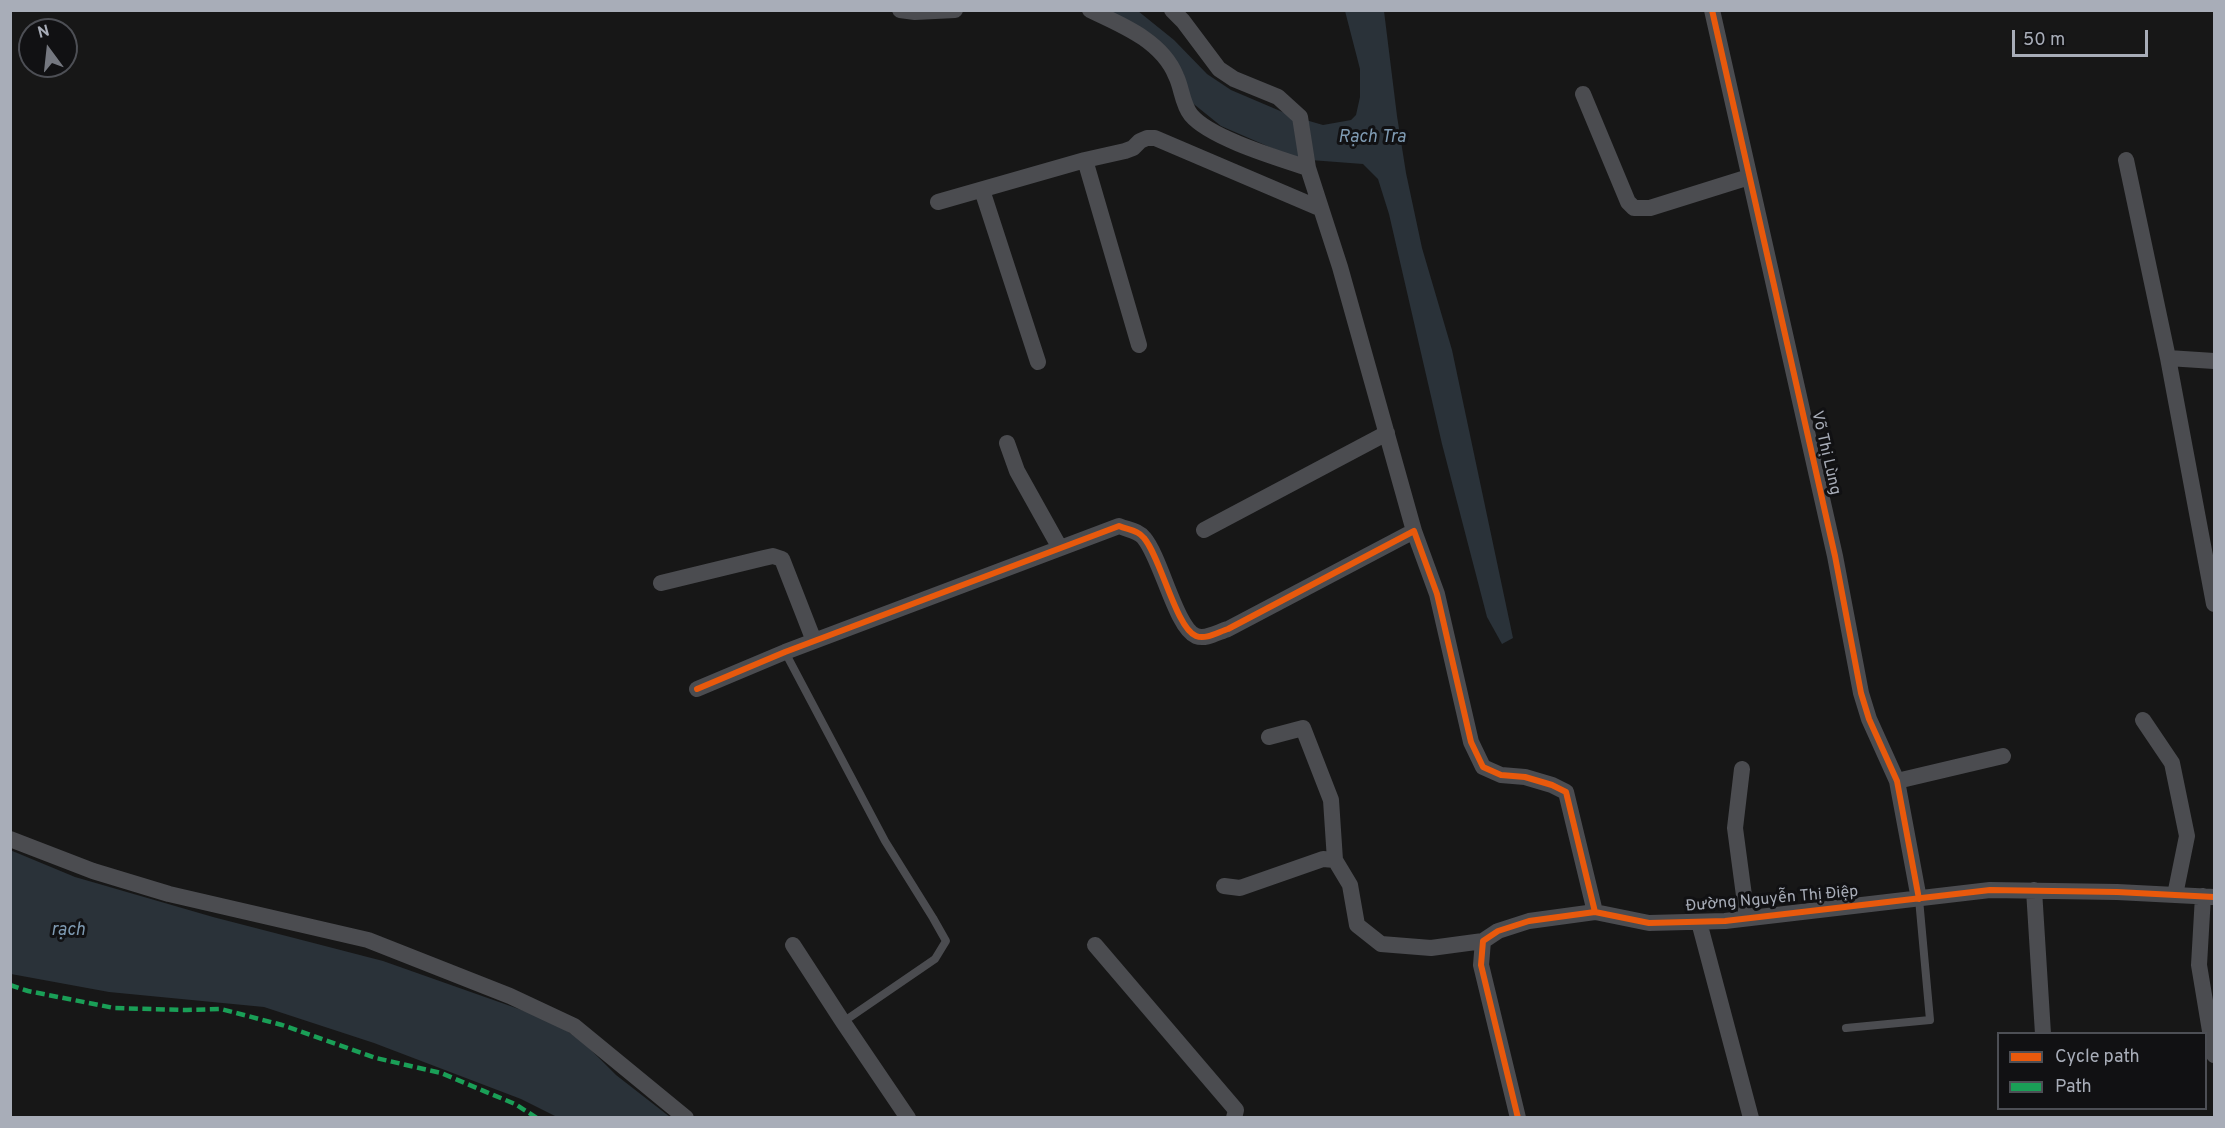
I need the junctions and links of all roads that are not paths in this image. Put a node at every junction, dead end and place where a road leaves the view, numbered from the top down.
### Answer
1 (900, 10) edge
2 (955, 10) edge
3 (1090, 10) edge
4 (1172, 10) edge
5 (1712, 10) edge
6 (1583, 94) dead end
7 (1085, 160) junction
8 (2127, 160) dead end
9 (1307, 165) junction
10 (1749, 177) junction
11 (982, 190) junction
12 (938, 202) dead end
13 (1319, 208) junction
14 (1139, 345) dead end
15 (2168, 358) junction
16 (2214, 361) edge
17 (1038, 362) dead end
18 (1387, 434) junction
19 (1007, 443) dead end
20 (1204, 530) dead end
21 (1414, 531) junction
22 (1060, 548) junction
23 (2212, 574) edge
24 (661, 583) dead end
25 (2214, 604) edge
26 (814, 641) junction
27 (785, 652) junction
28 (697, 688) dead end
29 (2143, 720) dead end
30 (1269, 737) dead end
31 (2003, 756) dead end
32 (1742, 769) dead end
33 (1897, 781) junction
34 (10, 839) edge
35 (1335, 860) junction
36 (1224, 886) dead end
37 (2034, 890) junction
38 (2175, 895) junction
39 (2209, 897) edge
40 (1919, 898) junction
41 (1594, 912) junction
42 (1747, 918) junction
43 (1699, 922) junction
44 (1483, 941) junction
45 (793, 945) dead end
46 (1095, 945) dead end
47 (843, 1022) junction
48 (1846, 1028) dead end
49 (2043, 1032) edge
50 (2208, 1037) edge
51 (2214, 1055) edge
52 (686, 1118) edge
53 (908, 1118) edge
54 (1234, 1118) edge
55 (1518, 1118) edge
56 (1750, 1118) edge

1 - 2 street
3 - 9 street
4 - 9 street
5 - 10 street, Võ Thị Lùng
6 - 10 street
7 - 11 street
7 - 13 street
7 - 14 street
8 - 15 street
9 - 13 street
10 - 33 street, Võ Thị Lùng
11 - 12 street
11 - 17 street
13 - 18 street
15 - 16 street
15 - 23 street
18 - 20 street
18 - 21 street
19 - 22 street
21 - 22 street
21 - 41 street
22 - 26 street
23 - 25 street
24 - 26 street
26 - 27 street
27 - 28 street
27 - 47 lane
29 - 38 street
30 - 35 street
31 - 33 street
32 - 42 street
33 - 40 street, Võ Thị Lùng
34 - 52 street
35 - 36 street
35 - 44 street, Đường Nguyễn Thị Điệp
37 - 38 street, Đường Nguyễn Thị Điệp
37 - 40 street, Đường Nguyễn Thị Điệp
37 - 49 street
38 - 39 street, Đường Nguyễn Thị Điệp
39 - 50 street
40 - 42 street, Đường Nguyễn Thị Điệp
40 - 48 lane
41 - 43 street, Đường Nguyễn Thị Điệp
41 - 44 street, Đường Nguyễn Thị Điệp
42 - 43 street, Đường Nguyễn Thị Điệp
43 - 56 street
44 - 55 street
45 - 47 street
46 - 54 street
47 - 53 street
50 - 51 street

